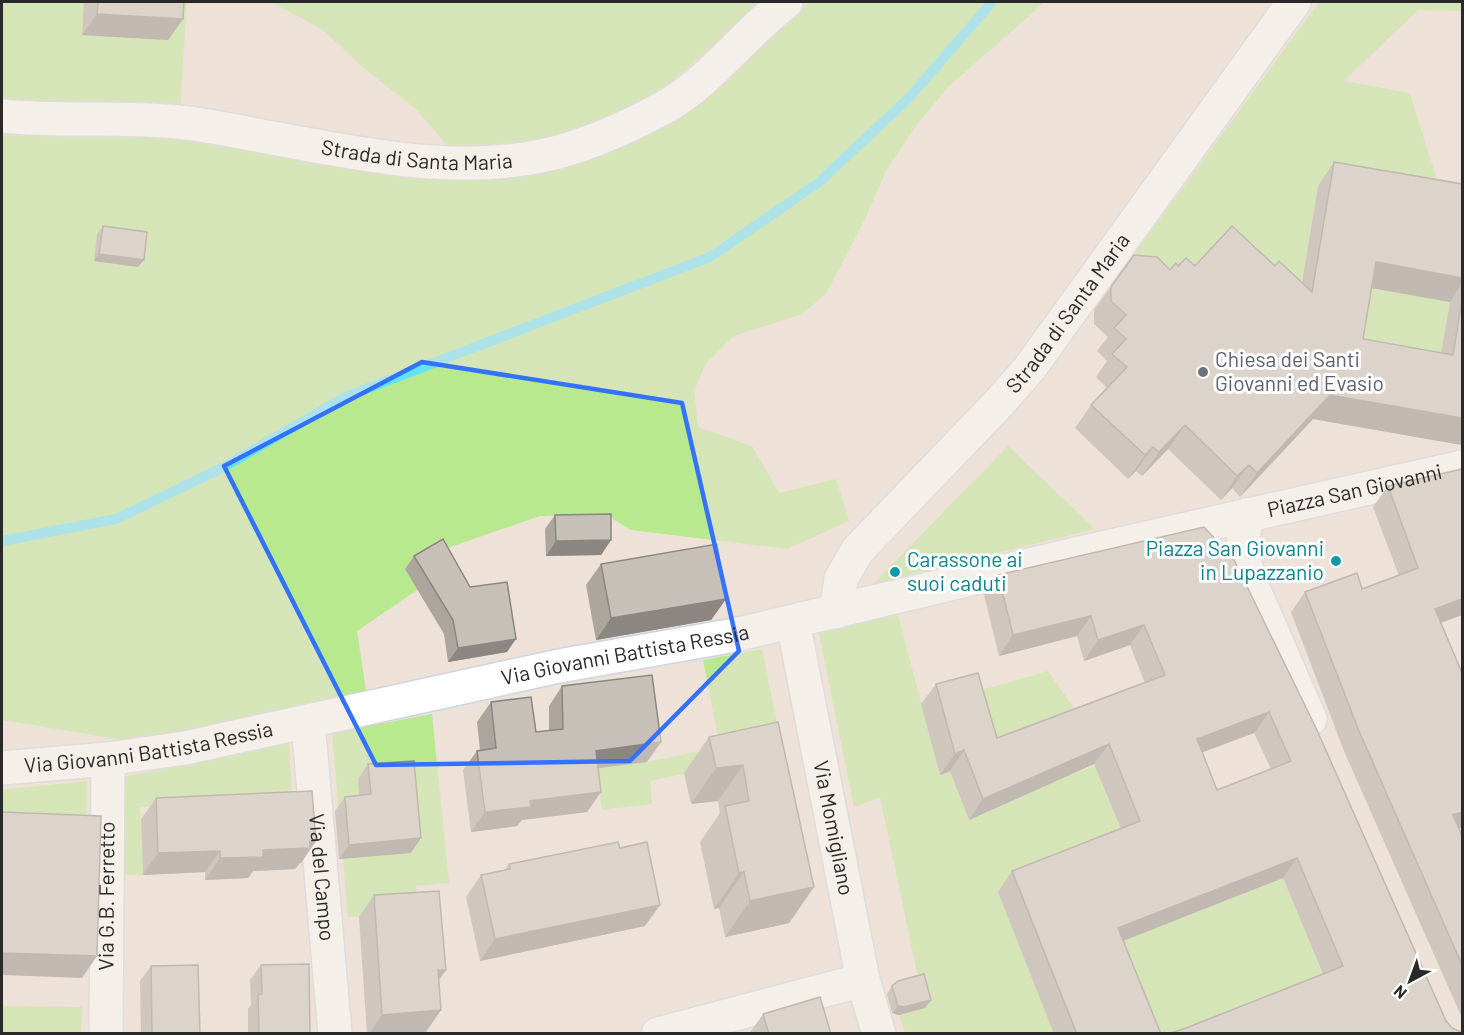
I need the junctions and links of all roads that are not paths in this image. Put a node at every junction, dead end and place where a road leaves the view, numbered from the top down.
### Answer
1 (786, 2) edge
2 (1294, 2) edge
3 (2, 116) edge
4 (1462, 467) edge
5 (1246, 515) junction
6 (836, 612) junction
7 (793, 622) junction
8 (308, 722) junction
9 (1323, 749) edge
10 (108, 759) junction
11 (2, 768) edge
12 (863, 980) junction
13 (106, 1034) edge
14 (335, 1034) edge
15 (658, 1034) edge
16 (879, 1034) edge

1 - 3 street, Strada di Santa Maria
2 - 6 street, Strada di Santa Maria
4 - 5 street, Piazza San Giovanni
5 - 6 street, Via Giovanni Battista Ressia
5 - 9 street
6 - 7 street, Via Giovanni Battista Ressia
7 - 8 street, Via Giovanni Battista Ressia
7 - 12 street, Via Momigliano
8 - 10 street, Via Giovanni Battista Ressia
8 - 14 street, Via del Campo
10 - 11 street, Via Giovanni Battista Ressia
10 - 13 street, Via G.B. Ferretto
12 - 15 street
12 - 16 street, Via Momigliano

